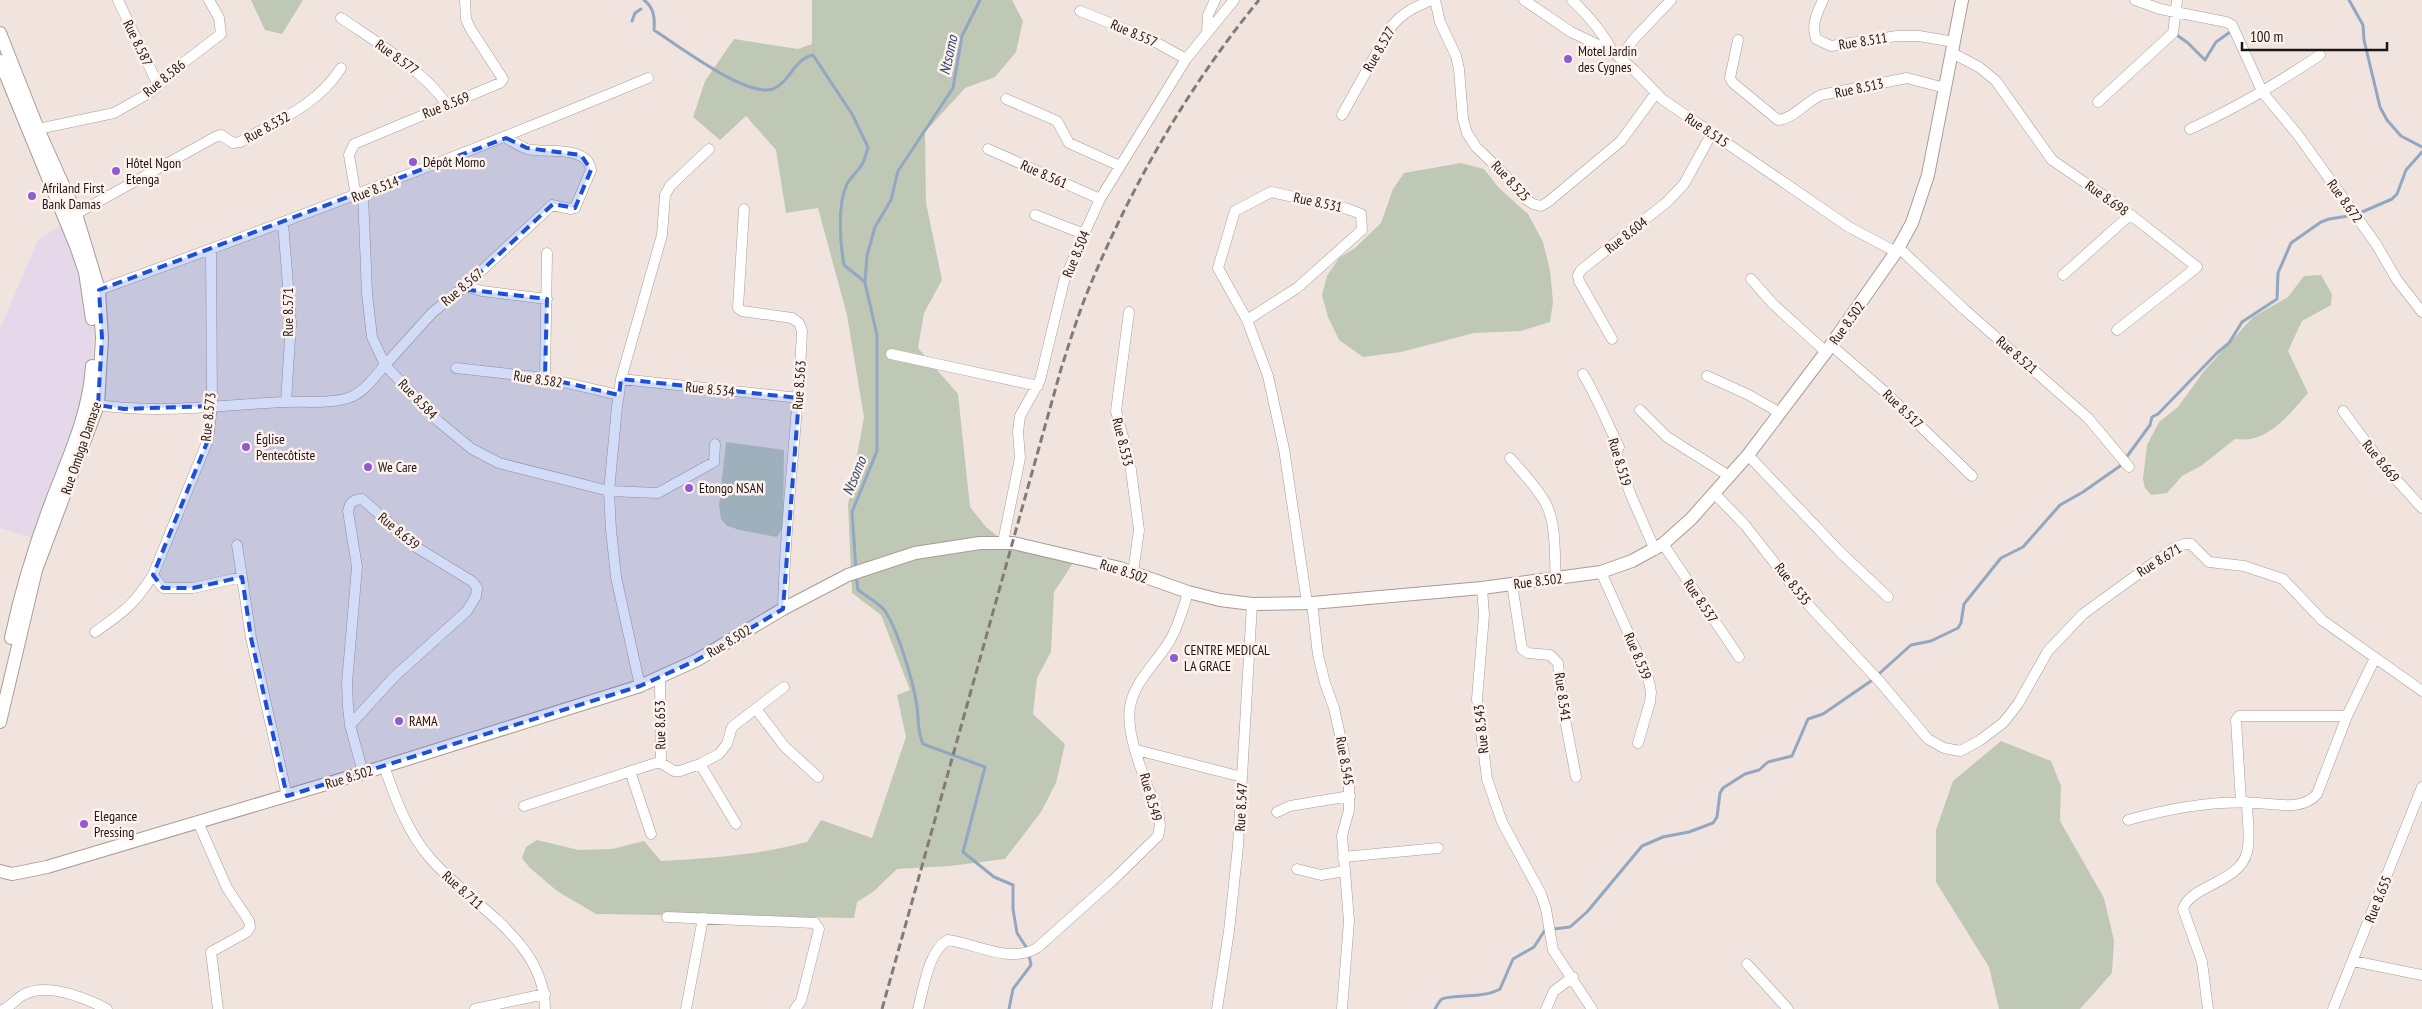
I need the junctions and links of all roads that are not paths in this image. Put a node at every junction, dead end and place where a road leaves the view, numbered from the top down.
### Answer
1 (118, 0) edge
2 (209, 0) edge
3 (465, 0) edge
4 (1215, 0) edge
5 (1234, 0) edge
6 (1434, 0) edge
7 (1524, 0) edge
8 (1572, 0) edge
9 (1671, 0) edge
10 (1823, 0) edge
11 (1962, 0) edge
12 (2135, 0) edge
13 (2177, 0) edge
14 (1080, 11) dead end
15 (2175, 13) junction
16 (341, 18) dead end
17 (0, 33) edge
18 (1207, 33) junction
19 (1738, 40) dead end
20 (1953, 47) junction
21 (1616, 55) junction
22 (2320, 55) dead end
23 (1186, 58) junction
24 (0, 61) edge
25 (341, 68) dead end
26 (648, 78) dead end
27 (158, 85) junction
28 (1945, 88) junction
29 (1656, 93) junction
30 (2263, 93) junction
31 (1006, 99) dead end
32 (2098, 102) dead end
33 (447, 104) junction
34 (1342, 115) dead end
35 (38, 129) junction
36 (2190, 129) dead end
37 (1712, 133) junction
38 (506, 138) junction
39 (709, 149) dead end
40 (988, 149) dead end
41 (1120, 166) junction
42 (359, 195) junction
43 (1100, 199) junction
44 (744, 209) dead end
45 (76, 214) junction
46 (1035, 215) dead end
47 (2130, 215) junction
48 (283, 223) junction
49 (1084, 234) junction
50 (211, 249) junction
51 (1897, 250) junction
52 (547, 253) dead end
53 (2063, 275) dead end
54 (1751, 279) dead end
55 (465, 286) junction
56 (99, 290) junction
57 (547, 299) junction
58 (1130, 312) dead end
59 (2422, 312) edge
60 (1247, 320) junction
61 (2117, 330) dead end
62 (1612, 339) dead end
63 (1829, 349) junction
64 (891, 354) dead end
65 (385, 365) junction
66 (456, 368) dead end
67 (1583, 374) dead end
68 (1707, 376) dead end
69 (545, 378) junction
70 (622, 379) junction
71 (1038, 386) junction
72 (619, 395) junction
73 (799, 398) junction
74 (286, 402) junction
75 (98, 404) junction
76 (212, 406) junction
77 (1640, 410) dead end
78 (2343, 412) dead end
79 (1780, 413) junction
80 (715, 444) dead end
81 (1748, 455) junction
82 (1510, 458) dead end
83 (2129, 467) dead end
84 (1729, 476) junction
85 (1972, 476) dead end
86 (609, 491) junction
87 (1714, 493) junction
88 (2422, 508) edge
89 (1003, 542) junction
90 (237, 545) dead end
91 (1659, 547) junction
92 (1601, 572) junction
93 (1133, 573) junction
94 (153, 575) junction
95 (242, 577) junction
96 (1556, 579) junction
97 (1512, 584) junction
98 (1482, 588) junction
99 (1188, 592) junction
100 (1888, 597) dead end
101 (1252, 604) junction
102 (1310, 604) junction
103 (782, 610) junction
104 (95, 632) dead end
105 (1739, 657) dead end
106 (2375, 658) junction
107 (660, 678) junction
108 (1881, 683) joint
109 (0, 685) edge
110 (640, 686) junction
111 (784, 687) dead end
112 (2422, 692) edge
113 (756, 709) junction
114 (2346, 716) junction
115 (0, 722) edge
116 (350, 725) junction
117 (1638, 742) dead end
118 (1137, 750) junction
119 (661, 763) junction
120 (700, 764) junction
121 (384, 766) junction
122 (630, 771) junction
123 (364, 773) junction
124 (818, 777) dead end
125 (1242, 777) junction
126 (1576, 777) dead end
127 (2422, 787) edge
128 (288, 796) junction
129 (1350, 796) junction
130 (2244, 802) junction
131 (524, 806) dead end
132 (1277, 812) dead end
133 (2128, 820) dead end
134 (198, 822) junction
135 (736, 824) dead end
136 (651, 834) dead end
137 (1438, 848) dead end
138 (1343, 857) junction
139 (1297, 869) dead end
140 (1346, 871) junction
141 (4, 874) edge
142 (667, 916) dead end
143 (704, 918) junction
144 (2353, 961) junction
145 (1746, 964) dead end
146 (2422, 975) edge
147 (1573, 977) junction
148 (545, 994) junction
149 (2336, 1008) edge
150 (4, 1009) edge
151 (107, 1009) edge
152 (218, 1009) edge
153 (475, 1009) edge
154 (545, 1009) edge
155 (686, 1009) edge
156 (794, 1009) edge
157 (918, 1009) edge
158 (1217, 1009) edge
159 (1342, 1009) edge
160 (1546, 1009) edge
161 (1592, 1009) edge
162 (1788, 1009) edge
163 (2208, 1009) edge

1 - 27 street, Rue 8.587
2 - 27 street, Rue 8.586
3 - 33 street, Rue 8.569
4 - 18 street
5 - 18 street, Rue 8.504
6 - 29 street, Rue 8.525
6 - 34 street, Rue 8.527
7 - 21 street, Rue 8.515
8 - 21 street
9 - 21 street
10 - 20 street, Rue 8.511
11 - 20 main road, Rue 8.502
12 - 15 street
13 - 15 street
14 - 23 street, Rue 8.557
15 - 30 street, Rue 8.672
15 - 32 street
16 - 33 street, Rue 8.577
17 - 35 main road, Rue Ombga Damase
18 - 23 street, Rue 8.504
19 - 28 street, Rue 8.513
20 - 28 main road, Rue 8.502
20 - 47 street, Rue 8.698
21 - 29 street, Rue 8.515
22 - 30 street
23 - 41 street, Rue 8.504
24 - 109 main road, Rue Ombga Damase
25 - 45 street, Rue 8.532
26 - 38 street, Rue 8.514
27 - 35 street, Rue 8.586
28 - 51 main road, Rue 8.502
29 - 37 street, Rue 8.515
30 - 36 street
30 - 59 street, Rue 8.672
31 - 41 street
33 - 42 street, Rue 8.569
35 - 45 main road, Rue Ombga Damase
37 - 51 street, Rue 8.515
37 - 62 street, Rue 8.604
38 - 42 street, Rue 8.514
38 - 55 street, Rue 8.567
39 - 70 street
40 - 43 street, Rue 8.561
41 - 43 street, Rue 8.504
42 - 48 street, Rue 8.514
42 - 65 street
43 - 49 street, Rue 8.504
44 - 73 street, Rue 8.563
45 - 56 main road, Rue Ombga Damase
46 - 49 street
47 - 53 street
47 - 61 street, Rue 8.698
48 - 50 street, Rue 8.514
48 - 74 street, Rue 8.571
49 - 71 street, Rue 8.504
50 - 56 street, Rue 8.514
50 - 76 street, Rue 8.573
51 - 63 main road, Rue 8.502
51 - 83 street, Rue 8.521
52 - 57 street
54 - 63 street
55 - 57 street
55 - 65 street, Rue 8.567
56 - 75 main road, Rue Ombga Damase
57 - 69 street
58 - 93 street, Rue 8.533
60 - 60 street, Rue 8.531
60 - 102 street, Rue 8.531
63 - 79 main road, Rue 8.502
63 - 85 street, Rue 8.517
64 - 71 street
65 - 74 street
65 - 86 street, Rue 8.584
66 - 69 street, Rue 8.582
67 - 91 street, Rue 8.519
68 - 79 street
69 - 72 street, Rue 8.582
70 - 72 street
70 - 73 street, Rue 8.534
71 - 89 street, Rue 8.504
72 - 86 street
73 - 103 street, Rue 8.563
74 - 76 street
75 - 76 street
75 - 115 main road, Rue Ombga Damase
76 - 94 street, Rue 8.573
77 - 84 street
78 - 88 street, Rue 8.669
79 - 81 main road, Rue 8.502
80 - 86 street, Rue 8.584
81 - 84 main road, Rue 8.502
81 - 100 street
82 - 96 street
84 - 87 main road, Rue 8.502
86 - 110 street
87 - 91 main road, Rue 8.502
87 - 108 street, Rue 8.535
89 - 93 main road, Rue 8.502
89 - 103 main road, Rue 8.502
90 - 95 street
91 - 92 main road, Rue 8.502
91 - 105 street, Rue 8.537
92 - 96 main road, Rue 8.502
92 - 117 street, Rue 8.539
93 - 99 main road, Rue 8.502
94 - 95 street
94 - 104 street, Rue 8.573
95 - 128 street
96 - 97 main road, Rue 8.502
97 - 98 main road, Rue 8.502
97 - 126 street, Rue 8.541
98 - 102 main road, Rue 8.502
98 - 147 street, Rue 8.543
99 - 101 main road, Rue 8.502
99 - 118 street, Rue 8.549
101 - 102 main road, Rue 8.502
101 - 125 street, Rue 8.547
102 - 129 street, Rue 8.545
103 - 107 main road, Rue 8.502
106 - 108 street, Rue 8.671
106 - 112 street, Rue 8.671
106 - 114 street
107 - 110 main road, Rue 8.502
107 - 119 street, Rue 8.653
110 - 121 main road, Rue 8.502
111 - 113 street, Rue 8.653
113 - 120 street, Rue 8.653
113 - 124 street
114 - 130 street
114 - 130 street
116 - 116 street, Rue 8.639
116 - 123 street, Rue 8.639
118 - 125 street
118 - 157 street, Rue 8.549
119 - 120 street, Rue 8.653
119 - 122 street
120 - 135 street
121 - 123 main road, Rue 8.502
121 - 148 street, Rue 8.711
122 - 131 street
122 - 136 street
123 - 128 main road, Rue 8.502
125 - 158 street, Rue 8.547
127 - 144 street, Rue 8.655
128 - 134 main road, Rue 8.502
129 - 132 street
129 - 138 street, Rue 8.545
130 - 133 street
130 - 163 street
134 - 141 main road, Rue 8.502
134 - 152 street
137 - 138 street
138 - 140 street, Rue 8.545
139 - 140 street
140 - 159 street, Rue 8.545
142 - 143 street
143 - 155 street
143 - 156 street
144 - 146 street
144 - 149 street, Rue 8.655
145 - 162 street
147 - 160 street
147 - 161 street, Rue 8.543
148 - 153 street
148 - 154 street, Rue 8.711
150 - 151 street

